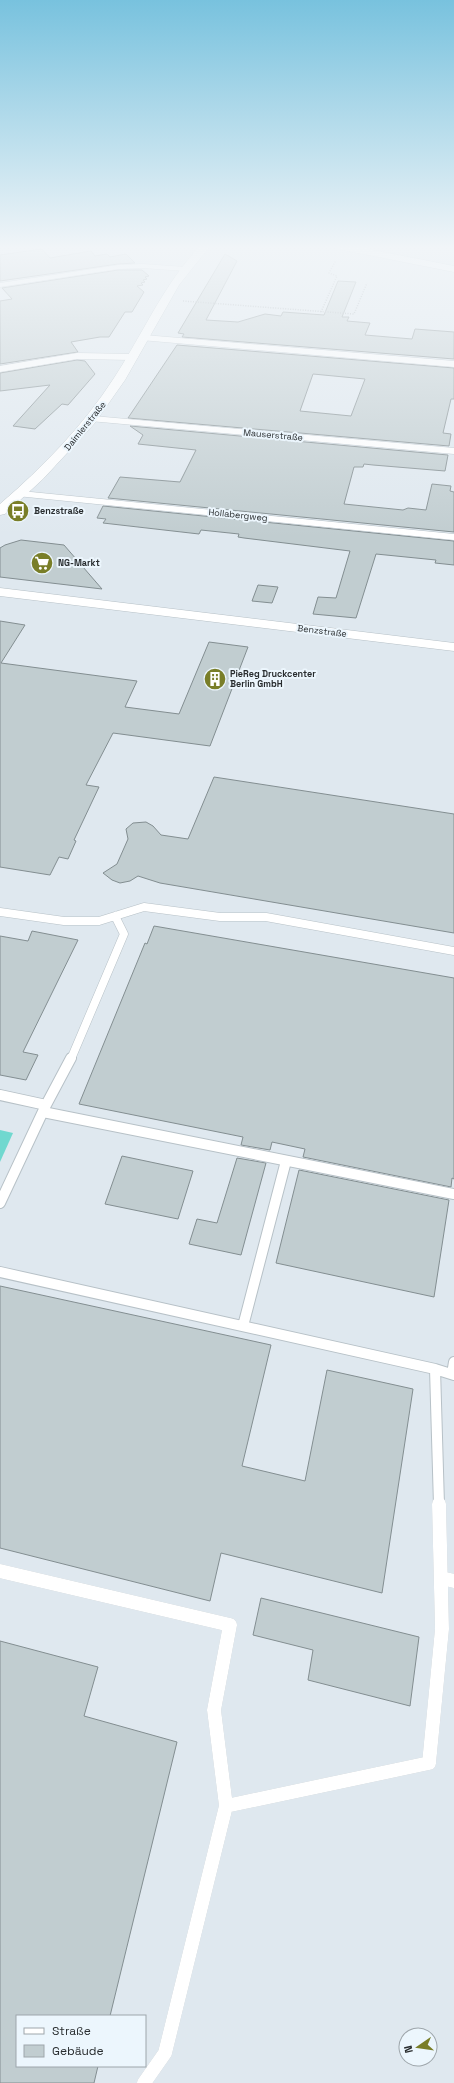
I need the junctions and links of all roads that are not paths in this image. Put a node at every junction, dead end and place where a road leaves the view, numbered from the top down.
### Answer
1 (141, 343) edge
2 (206, 343) edge
3 (133, 357) junction
4 (454, 364) edge
5 (0, 368) edge
6 (93, 419) junction
7 (454, 451) edge
8 (21, 494) junction
9 (0, 511) edge
10 (454, 537) edge
11 (0, 592) edge
12 (454, 647) edge
13 (0, 912) edge
14 (116, 916) junction
15 (454, 951) edge
16 (0, 1095) edge
17 (44, 1108) junction
18 (286, 1160) junction
19 (454, 1194) edge
20 (0, 1203) edge
21 (0, 1272) edge
22 (243, 1326) junction
23 (454, 1362) edge
24 (435, 1369) junction
25 (453, 1375) edge
26 (0, 1571) edge
27 (448, 1579) edge
28 (226, 1806) junction
29 (144, 2083) edge

1 - 3 street, Daimlerstraße
2 - 4 street
3 - 5 street
3 - 6 street, Daimlerstraße
6 - 7 street, Mauserstraße
6 - 8 street, Daimlerstraße
8 - 9 street, Daimlerstraße
8 - 10 street, Hollabergweg
11 - 12 street, Benzstraße
13 - 14 lane
14 - 15 lane
14 - 17 lane
16 - 17 lane
17 - 18 lane
17 - 20 lane
18 - 19 lane
18 - 22 lane
21 - 22 lane
22 - 24 lane
23 - 25 lane
24 - 25 lane
24 - 27 lane
26 - 28 lane
27 - 28 lane
28 - 29 lane

